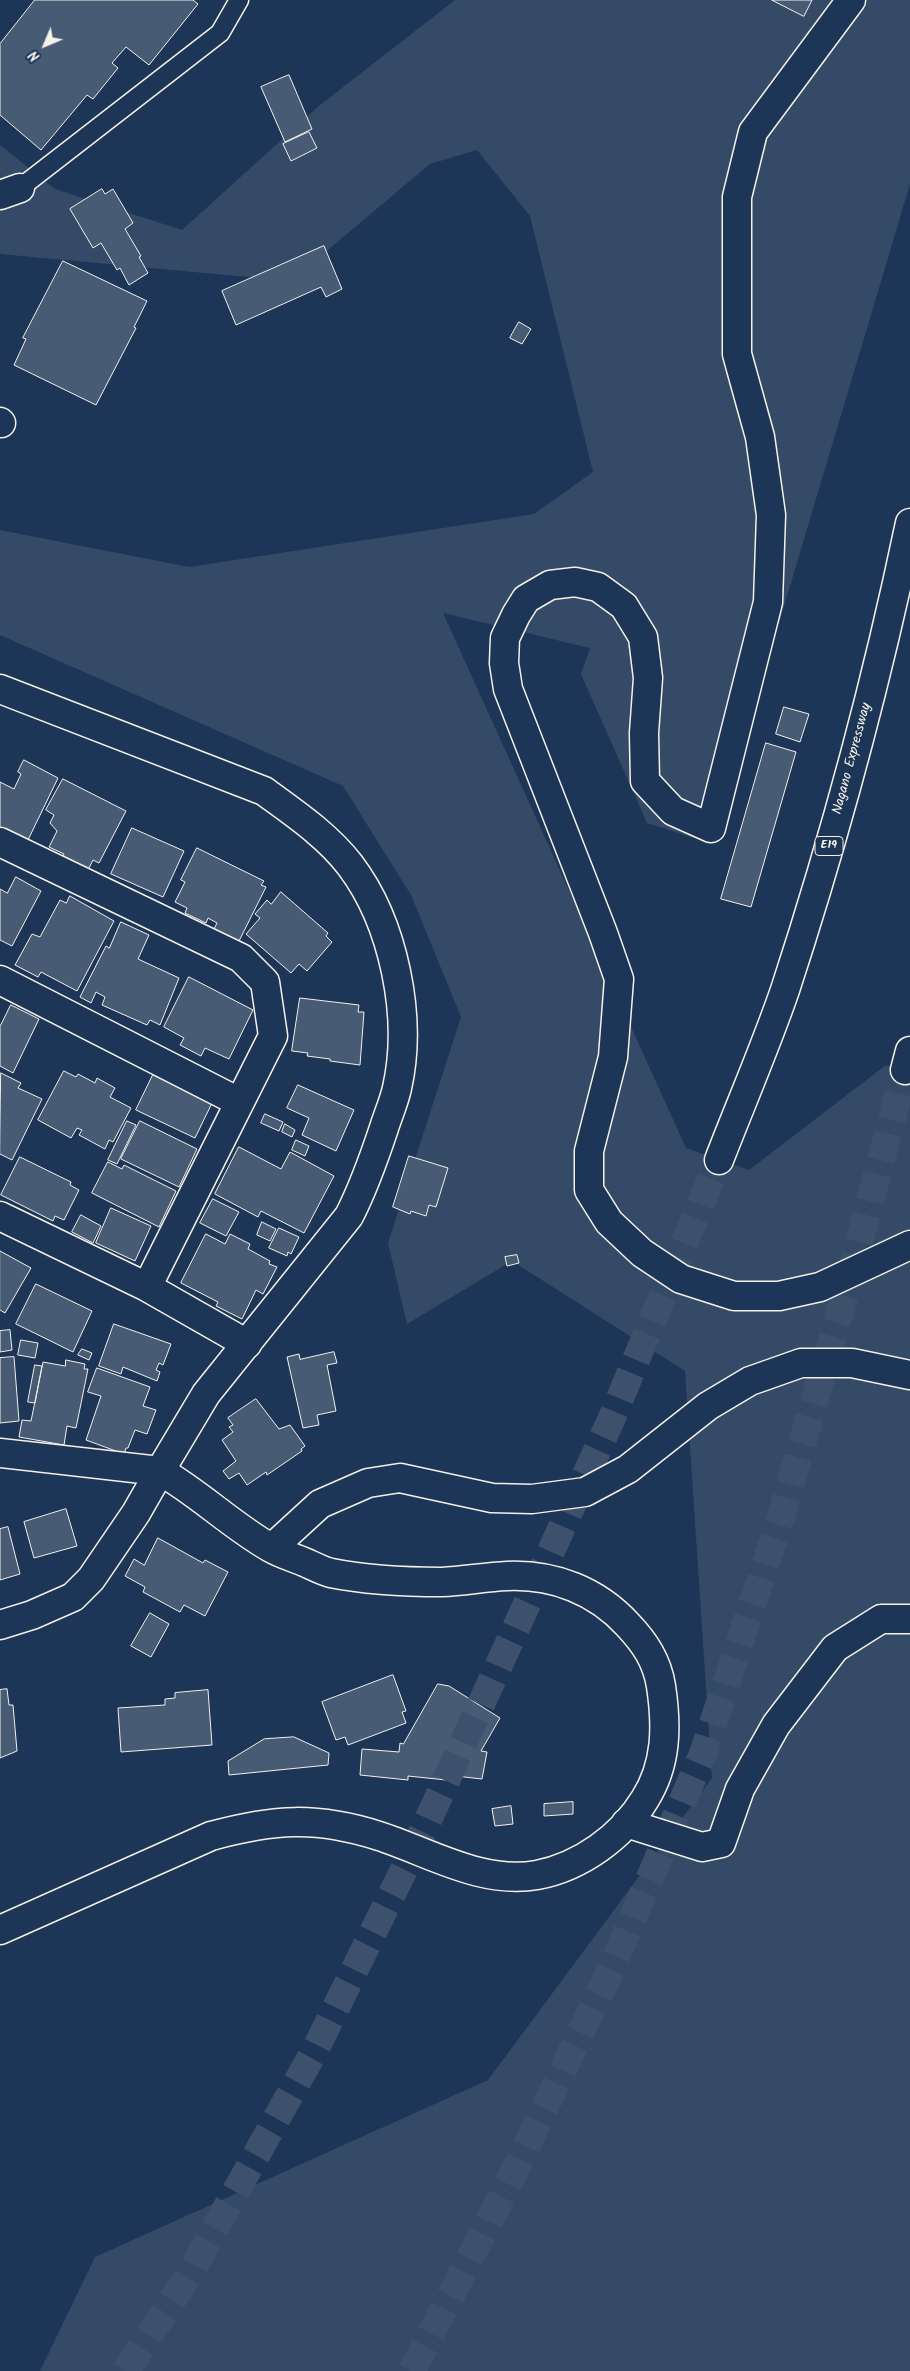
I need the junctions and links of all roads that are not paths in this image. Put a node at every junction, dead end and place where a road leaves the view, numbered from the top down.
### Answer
1 (239, 0) edge
2 (851, 0) edge
3 (10, 192) edge
4 (910, 523) edge
5 (0, 689) edge
6 (0, 842) edge
7 (0, 980) edge
8 (239, 1102) junction
9 (719, 1160) tunnel mouth
10 (0, 1216) edge
11 (910, 1245) edge
12 (148, 1287) junction
13 (247, 1344) junction
14 (910, 1375) edge
15 (0, 1453) edge
16 (160, 1471) junction
17 (272, 1548) junction
18 (910, 1619) edge
19 (0, 1625) edge
20 (626, 1824) junction
21 (0, 1930) edge

1 - 3 lane
2 - 11 main road
4 - 9 main road, Nagano Expressway / E19
5 - 13 main road
6 - 8 main road
7 - 8 main road
8 - 12 main road
10 - 12 main road
12 - 13 main road
13 - 16 main road
14 - 17 main road
15 - 16 main road
16 - 17 main road
16 - 19 main road
17 - 20 main road
18 - 20 main road
20 - 21 main road

